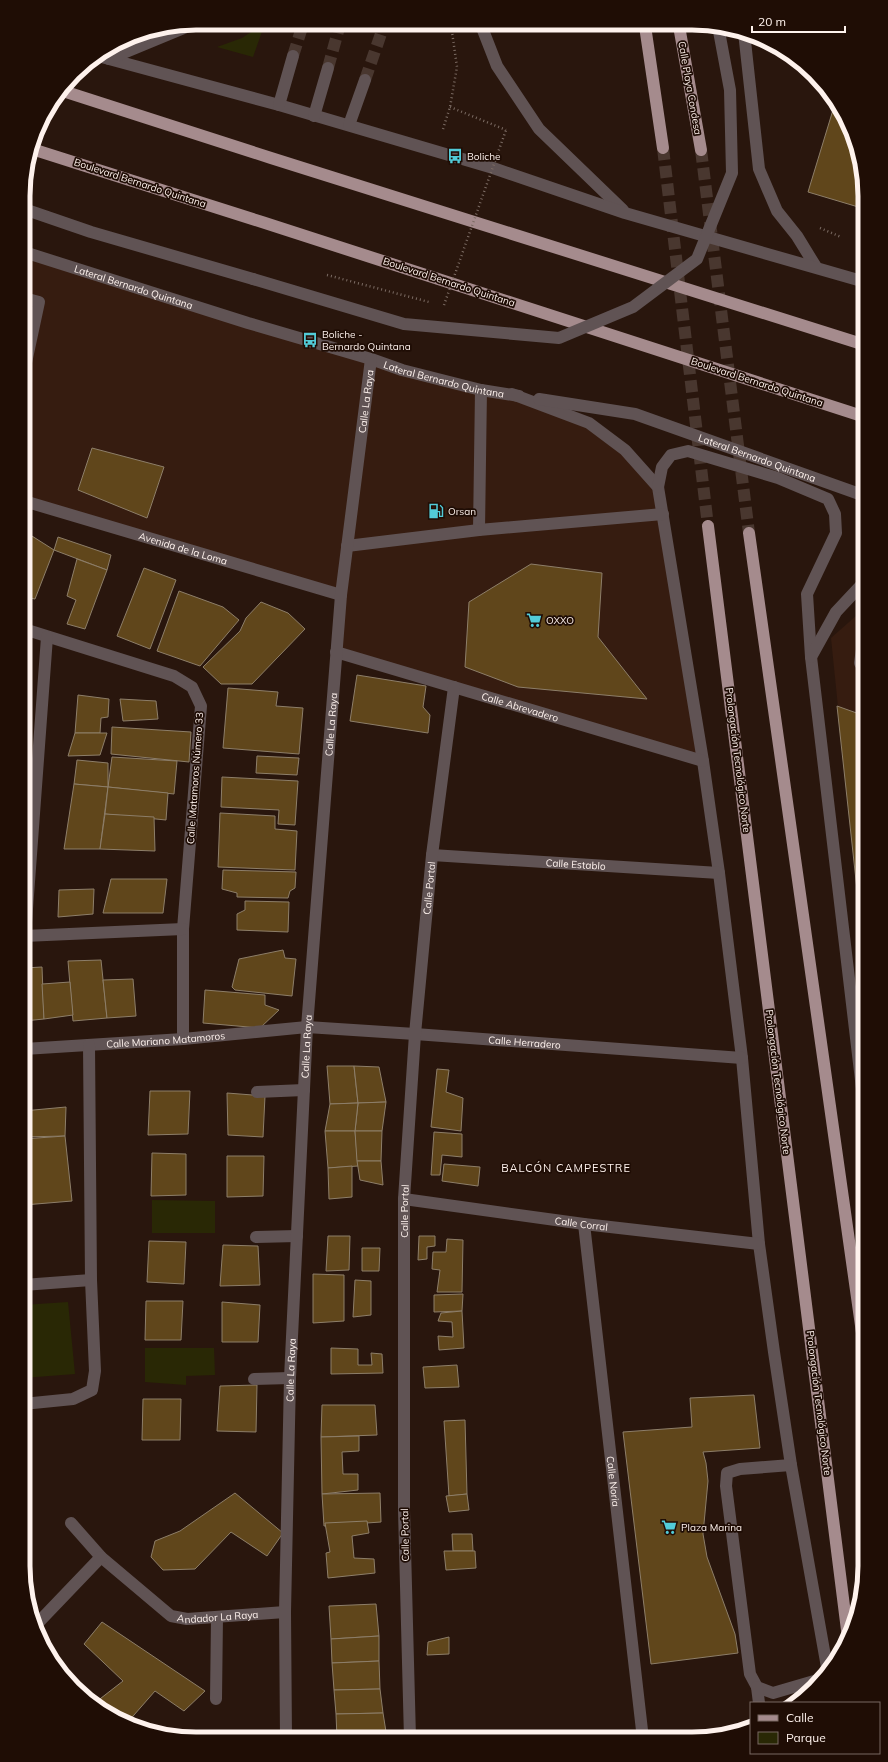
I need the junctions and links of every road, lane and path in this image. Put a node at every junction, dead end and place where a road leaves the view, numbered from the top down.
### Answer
1 (452, 30) edge
2 (483, 30) edge
3 (646, 30) edge
4 (680, 30) edge
5 (175, 31) edge
6 (719, 32) edge
7 (745, 39) edge
8 (293, 56) tunnel mouth
9 (104, 58) edge
10 (328, 68) tunnel mouth
11 (365, 80) tunnel mouth
12 (66, 92) edge
13 (279, 105) junction
14 (314, 116) junction
15 (349, 125) junction
16 (664, 148) tunnel mouth
17 (701, 150) tunnel mouth
18 (37, 151) edge
19 (30, 211) edge
20 (625, 213) junction
21 (30, 254) edge
22 (816, 266) junction
23 (858, 280) edge
24 (30, 300) edge
25 (444, 306) dead end
26 (586, 327) junction
27 (858, 343) edge
28 (30, 344) edge
29 (371, 359) junction
30 (481, 390) junction
31 (512, 394) junction
32 (858, 415) edge
33 (658, 487) junction
34 (858, 494) edge
35 (30, 503) edge
36 (663, 514) junction
37 (708, 526) tunnel mouth
38 (479, 530) junction
39 (749, 533) tunnel mouth
40 (347, 546) junction
41 (858, 588) edge
42 (341, 595) junction
43 (30, 631) edge
44 (47, 637) junction
45 (336, 652) junction
46 (811, 657) junction
47 (454, 687) junction
48 (703, 761) junction
49 (432, 854) junction
50 (30, 858) edge
51 (719, 873) junction
52 (183, 929) junction
53 (30, 936) edge
54 (307, 1027) junction
55 (416, 1034) junction
56 (183, 1039) junction
57 (89, 1045) junction
58 (30, 1049) edge
59 (858, 1055) edge
60 (742, 1058) junction
61 (304, 1090) junction
62 (257, 1092) dead end
63 (404, 1199) junction
64 (584, 1224) junction
65 (297, 1236) junction
66 (256, 1237) dead end
67 (759, 1244) junction
68 (91, 1280) junction
69 (30, 1284) edge
70 (858, 1304) edge
71 (290, 1378) junction
72 (254, 1379) dead end
73 (30, 1403) edge
74 (791, 1465) junction
75 (71, 1522) dead end
76 (100, 1557) junction
77 (285, 1612) junction
78 (216, 1617) junction
79 (39, 1621) edge
80 (847, 1626) edge
81 (826, 1664) edge
82 (810, 1682) edge
83 (757, 1687) junction
84 (216, 1699) dead end
85 (759, 1702) edge
86 (286, 1732) edge
87 (410, 1732) edge
88 (642, 1732) edge

1 - 25 path, bridge
2 - 20 street
3 - 16 main road
4 - 17 main road, Calle Playa Condesa
5 - 9 street
6 - 26 street, bridge
7 - 22 street
8 - 13 street
9 - 13 street
10 - 14 street
11 - 15 street
12 - 27 main road
13 - 14 street
14 - 15 street
15 - 20 street
18 - 26 main road, Boulevard Bernardo Quintana
19 - 26 street, bridge
20 - 22 street
21 - 29 street, Lateral Bernardo Quintana
22 - 23 street
24 - 28 street
26 - 32 main road, Boulevard Bernardo Quintana
29 - 30 street, Lateral Bernardo Quintana
29 - 40 street, Calle La Raya
30 - 31 street, Lateral Bernardo Quintana
30 - 38 street
31 - 33 street
31 - 34 street, Lateral Bernardo Quintana
33 - 36 street
33 - 46 street
35 - 42 street, Avenida de la Loma
36 - 38 street
36 - 48 street
37 - 80 main road, Prolongación Tecnológico Norte
38 - 40 street
39 - 70 main road
40 - 42 street, Calle La Raya
41 - 46 street
42 - 45 street, Calle La Raya
43 - 44 street, Calle Matamoros Número 33
44 - 50 street
44 - 52 street, Calle Matamoros Número 33
45 - 47 street, Calle Abrevadero
45 - 54 street, Calle La Raya
46 - 59 street
47 - 48 street, Calle Abrevadero
47 - 49 street, Calle Portal
48 - 51 street
49 - 51 street, Calle Establo
49 - 55 street, Calle Portal
51 - 60 street
52 - 53 street
52 - 56 street, Calle Matamoros Número 33
54 - 55 street, Calle Herradero
54 - 56 street, Calle Mariano Matamoros
54 - 61 street, Calle La Raya
55 - 60 street, Calle Herradero
55 - 63 street, Calle Portal
56 - 57 street, Calle Mariano Matamoros
57 - 58 street, Calle Mariano Matamoros
57 - 68 street
60 - 67 street
61 - 62 street
61 - 65 street, Calle La Raya
63 - 64 street, Calle Corral
63 - 87 street, Calle Portal
64 - 67 street, Calle Corral
64 - 88 street, Calle Noria
65 - 66 street
65 - 71 street, Calle La Raya
67 - 74 street
68 - 69 street
68 - 73 street
71 - 72 street
71 - 77 street, Calle La Raya
74 - 81 street
74 - 83 street
75 - 76 street, Andador La Raya
76 - 78 street, Andador La Raya
76 - 79 street
77 - 78 street, Andador La Raya
77 - 86 street, Calle La Raya
78 - 84 street
82 - 83 street
83 - 85 street

